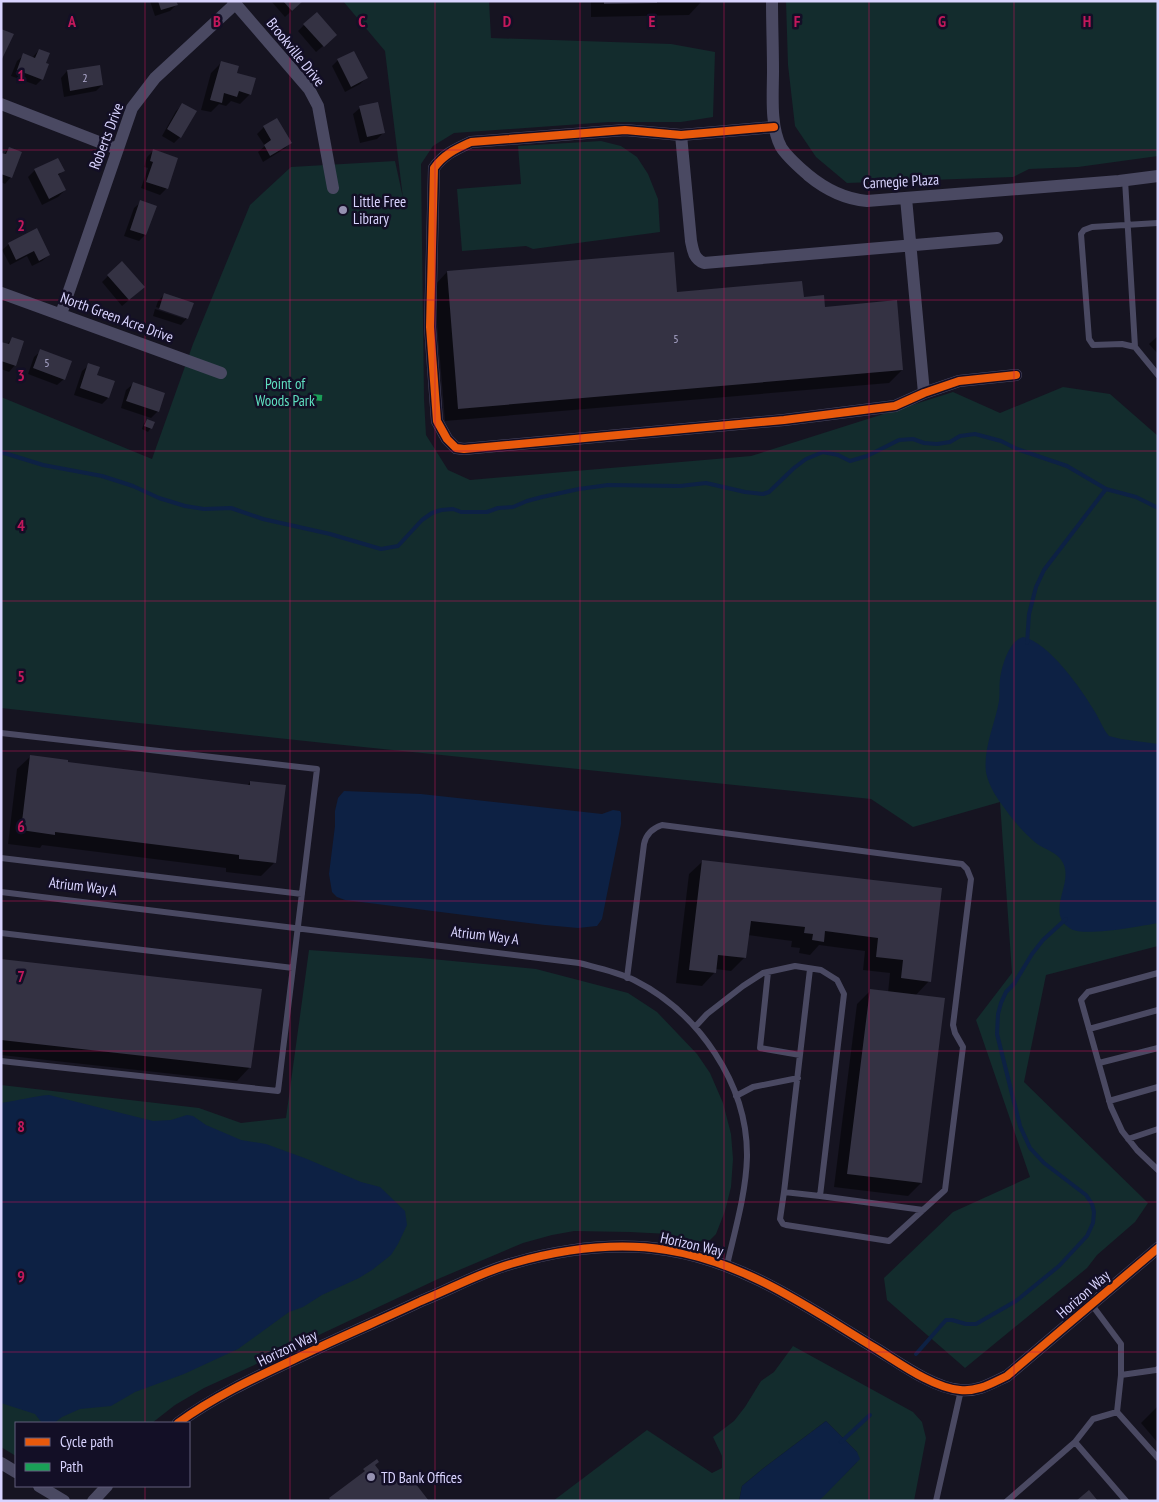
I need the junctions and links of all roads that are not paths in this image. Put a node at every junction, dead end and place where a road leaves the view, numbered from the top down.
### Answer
1 (772, 1) edge
2 (234, 2) edge
3 (1, 104) edge
4 (774, 127) junction
5 (681, 135) junction
6 (117, 149) junction
7 (1158, 176) edge
8 (1124, 180) junction
9 (333, 188) dead end
10 (906, 198) junction
11 (1158, 223) edge
12 (1126, 225) junction
13 (997, 238) dead end
14 (911, 246) junction
15 (1, 293) edge
16 (61, 314) junction
17 (1135, 347) junction
18 (221, 372) dead end
19 (1016, 375) dead end
20 (1158, 375) edge
21 (924, 393) junction
22 (1, 733) edge
23 (1, 858) edge
24 (1, 892) edge
25 (302, 894) junction
26 (298, 929) junction
27 (1, 933) edge
28 (293, 968) junction
29 (810, 968) junction
30 (768, 972) junction
31 (1158, 973) edge
32 (627, 978) junction
33 (1158, 1010) edge
34 (695, 1028) junction
35 (1089, 1029) junction
36 (1158, 1048) edge
37 (800, 1055) junction
38 (1, 1061) edge
39 (1099, 1063) junction
40 (798, 1078) junction
41 (1158, 1087) edge
42 (736, 1096) junction
43 (1109, 1101) junction
44 (1158, 1129) edge
45 (1128, 1139) junction
46 (1158, 1170) edge
47 (784, 1192) junction
48 (820, 1196) junction
49 (922, 1210) junction
50 (1158, 1248) edge
51 (727, 1265) junction
52 (1092, 1305) junction
53 (1158, 1369) edge
54 (1121, 1375) junction
55 (961, 1390) junction
56 (1117, 1412) junction
57 (179, 1422) edge
58 (1075, 1442) junction
59 (1158, 1458) edge
60 (1, 1463) edge
61 (15, 1471) edge
62 (41, 1487) edge
63 (106, 1487) edge
64 (64, 1501) edge
65 (94, 1501) edge
66 (936, 1501) edge
67 (1007, 1501) edge
68 (1126, 1501) edge

1 - 4 street, Carnegie Plaza
2 - 6 street, Roberts Drive
2 - 9 street, Brookville Drive
3 - 6 street
4 - 5 street
4 - 10 street, Carnegie Plaza
5 - 14 street
5 - 21 street
6 - 16 street, Roberts Drive
7 - 8 street, Carnegie Plaza
8 - 10 street, Carnegie Plaza
8 - 12 lane
10 - 14 street
11 - 12 lane
12 - 17 lane
12 - 17 lane
13 - 14 street
14 - 21 street
15 - 16 street, North Green Acre Drive
16 - 18 street, North Green Acre Drive
17 - 20 lane
19 - 21 street
22 - 25 lane
23 - 25 lane
24 - 26 lane, Atrium Way A
25 - 26 lane
26 - 28 lane
26 - 32 lane, Atrium Way A
27 - 28 lane
28 - 38 lane
29 - 30 lane
29 - 37 lane
29 - 48 lane
30 - 34 lane
30 - 37 lane
31 - 35 lane
32 - 34 lane, Atrium Way A
32 - 49 lane
33 - 35 lane
34 - 42 lane, Atrium Way A
35 - 39 lane
36 - 39 lane
37 - 40 lane
39 - 43 lane
40 - 42 lane
40 - 47 lane
41 - 43 lane
42 - 51 lane, Atrium Way A
43 - 45 lane
44 - 45 lane
45 - 46 lane
47 - 48 lane
47 - 49 lane
48 - 49 lane
50 - 52 street, Horizon Way
51 - 55 street, Horizon Way
51 - 57 street, Horizon Way
52 - 54 lane
52 - 55 street, Horizon Way
53 - 54 lane
54 - 56 lane
55 - 66 lane
56 - 58 lane
56 - 59 lane
58 - 67 lane
58 - 68 lane
60 - 61 street
62 - 64 street
63 - 65 street

